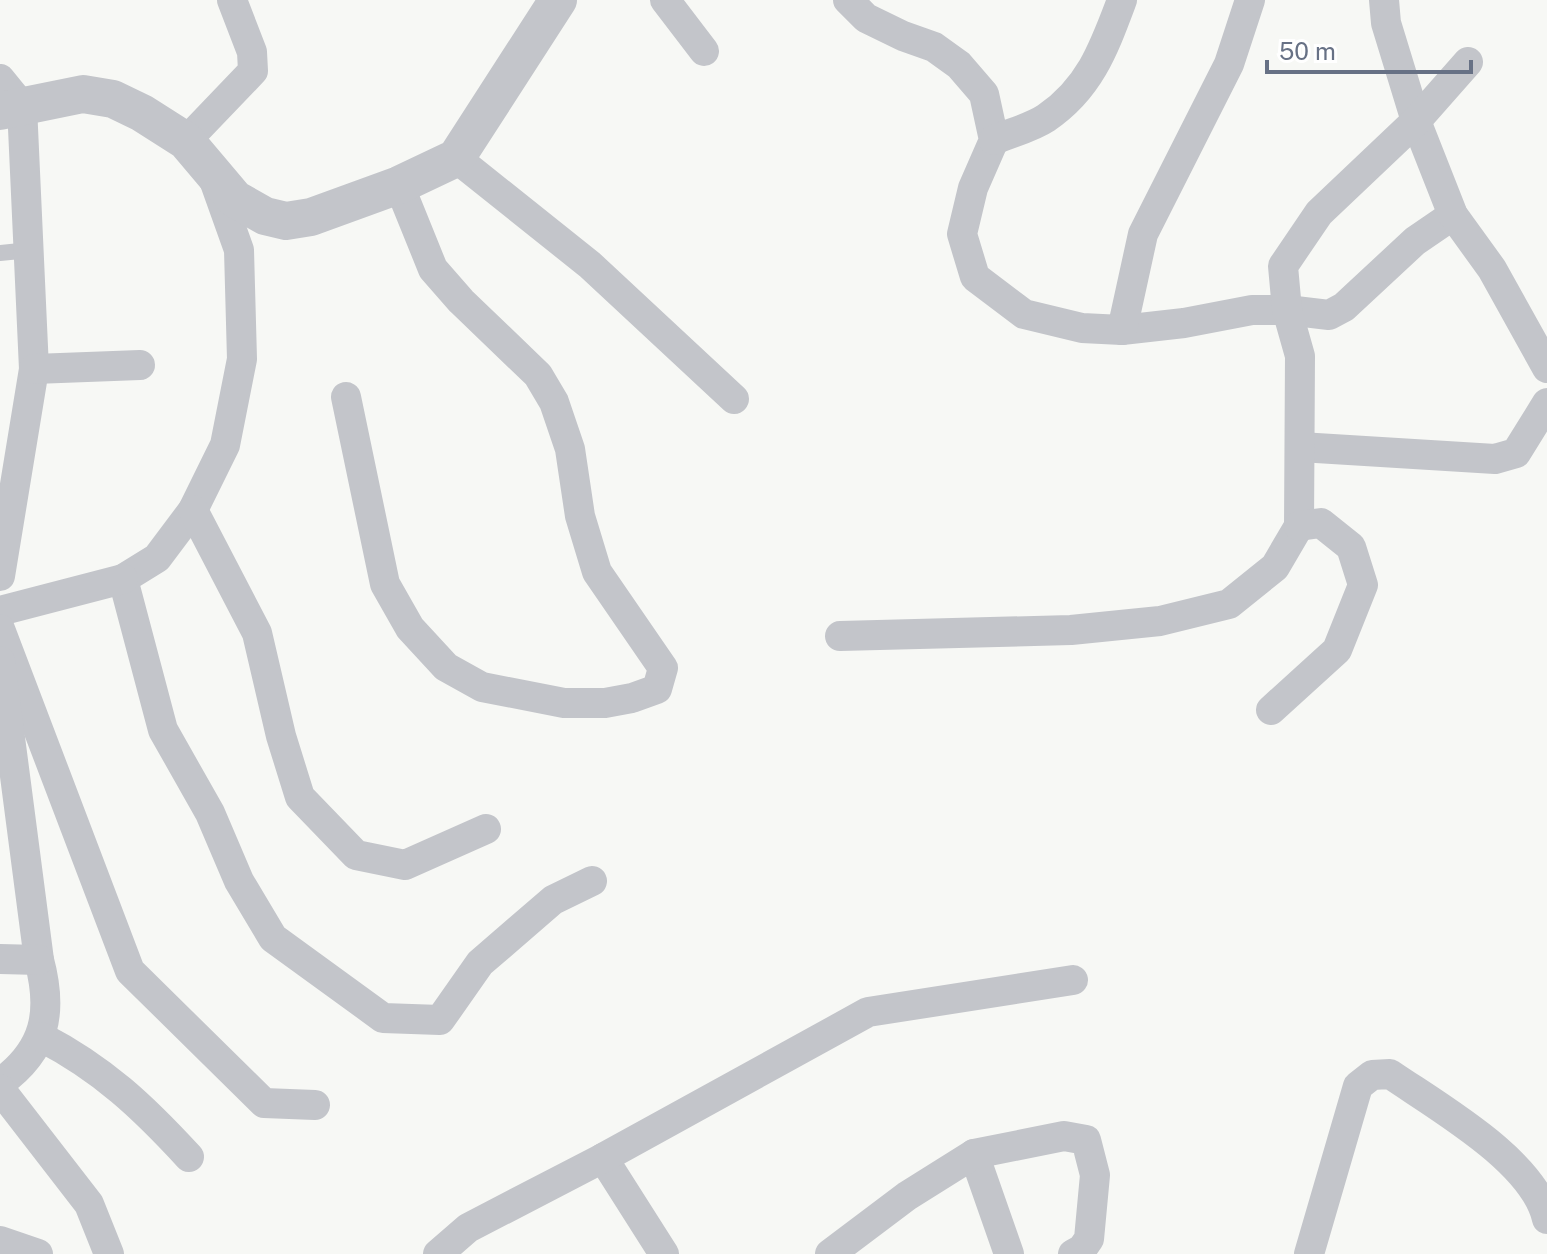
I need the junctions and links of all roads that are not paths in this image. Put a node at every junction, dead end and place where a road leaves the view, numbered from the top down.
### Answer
1 (232, 0) edge
2 (558, 0) edge
3 (665, 0) edge
4 (848, 0) edge
5 (1122, 0) edge
6 (1250, 0) edge
7 (1384, 0) edge
8 (704, 51) dead end
9 (1468, 62) dead end
10 (7, 98) edge
11 (1416, 121) junction
12 (994, 140) junction
13 (198, 154) junction
14 (456, 158) junction
15 (399, 185) junction
16 (1453, 215) junction
17 (30, 250) junction
18 (0, 253) edge
19 (1287, 310) junction
20 (1122, 330) junction
21 (140, 365) dead end
22 (1547, 368) edge
23 (34, 369) junction
24 (346, 397) dead end
25 (734, 399) dead end
26 (1547, 403) edge
27 (1300, 447) junction
28 (193, 510) junction
29 (1299, 526) junction
30 (0, 576) edge
31 (123, 579) junction
32 (0, 611) edge
33 (0, 629) edge
34 (840, 636) dead end
35 (0, 661) edge
36 (1271, 710) dead end
37 (486, 829) dead end
38 (592, 881) dead end
39 (0, 959) edge
40 (39, 960) junction
41 (1073, 980) dead end
42 (41, 1037) junction
43 (0, 1083) edge
44 (0, 1089) edge
45 (315, 1105) dead end
46 (974, 1154) junction
47 (189, 1157) dead end
48 (603, 1158) junction
49 (1547, 1219) edge
50 (0, 1241) edge
51 (38, 1254) edge
52 (107, 1254) edge
53 (438, 1254) edge
54 (664, 1254) edge
55 (830, 1254) edge
56 (1009, 1254) edge
57 (1073, 1254) edge
58 (1309, 1254) edge

1 - 13 street
2 - 14 street
3 - 8 street
4 - 12 street
5 - 12 street
6 - 20 street
7 - 11 street
9 - 11 street
10 - 13 street
10 - 17 street
11 - 16 street
11 - 19 street
12 - 20 street
13 - 15 street
13 - 28 street
14 - 15 street
14 - 25 street
15 - 24 street
16 - 19 street
16 - 22 street
17 - 18 lane
17 - 23 street
19 - 20 street
19 - 27 street
21 - 23 street
23 - 30 street
26 - 27 street
27 - 29 street
28 - 31 street
28 - 37 street
29 - 34 street
29 - 36 street
31 - 32 street
31 - 38 street
33 - 45 street
35 - 40 street
39 - 40 street
40 - 42 street
41 - 48 street
42 - 43 street
42 - 47 street
44 - 52 street
46 - 55 street
46 - 56 street
46 - 57 street
48 - 53 street
48 - 54 street
49 - 58 street
50 - 51 street

